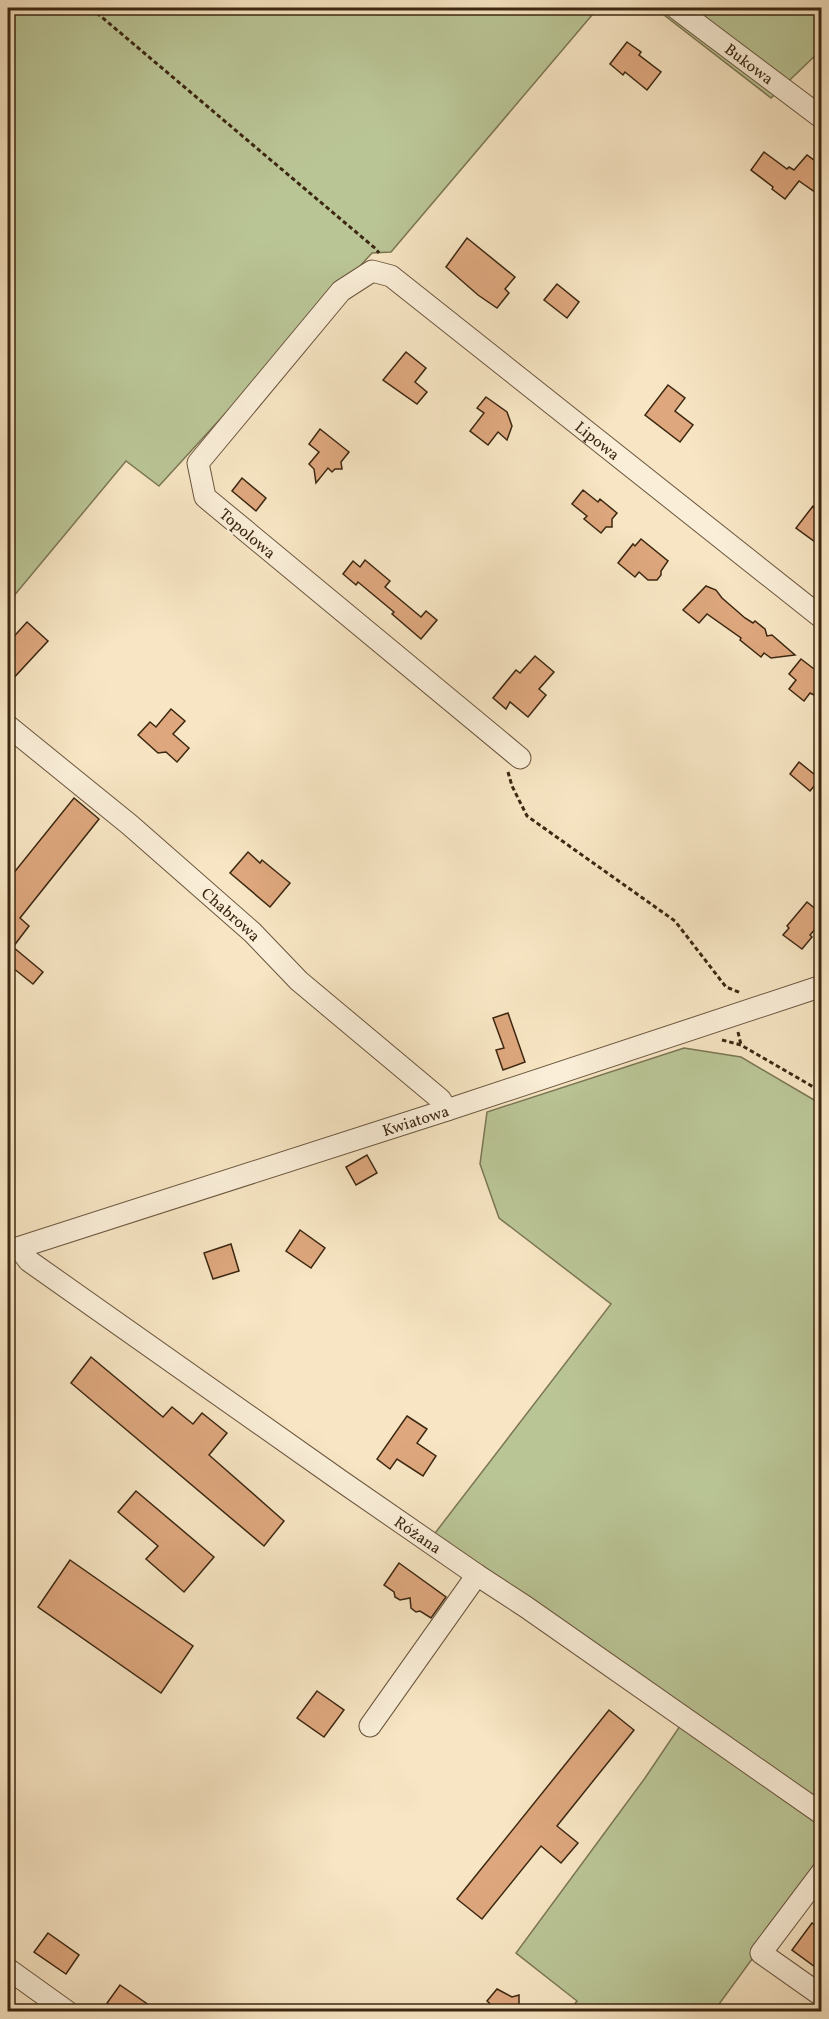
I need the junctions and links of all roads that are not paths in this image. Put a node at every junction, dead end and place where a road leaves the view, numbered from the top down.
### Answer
1 (676, 8) edge
2 (822, 118) edge
3 (382, 273) joint
4 (822, 618) edge
5 (8, 726) edge
6 (520, 758) dead end
7 (822, 987) edge
8 (447, 1110) junction
9 (13, 1250) edge
10 (477, 1575) junction
11 (370, 1726) dead end
12 (822, 1814) edge
13 (822, 1872) edge
14 (8, 1969) edge
15 (822, 1996) edge
16 (68, 2012) edge

1 - 2 street, Bukowa
3 - 4 street, Lipowa
3 - 6 street, Topolowa
5 - 8 street, Chabrowa
7 - 8 street, Kwiatowa
8 - 9 street, Kwiatowa
9 - 10 street, Różana
10 - 11 street
10 - 12 street, Różana
13 - 15 street
14 - 16 street

